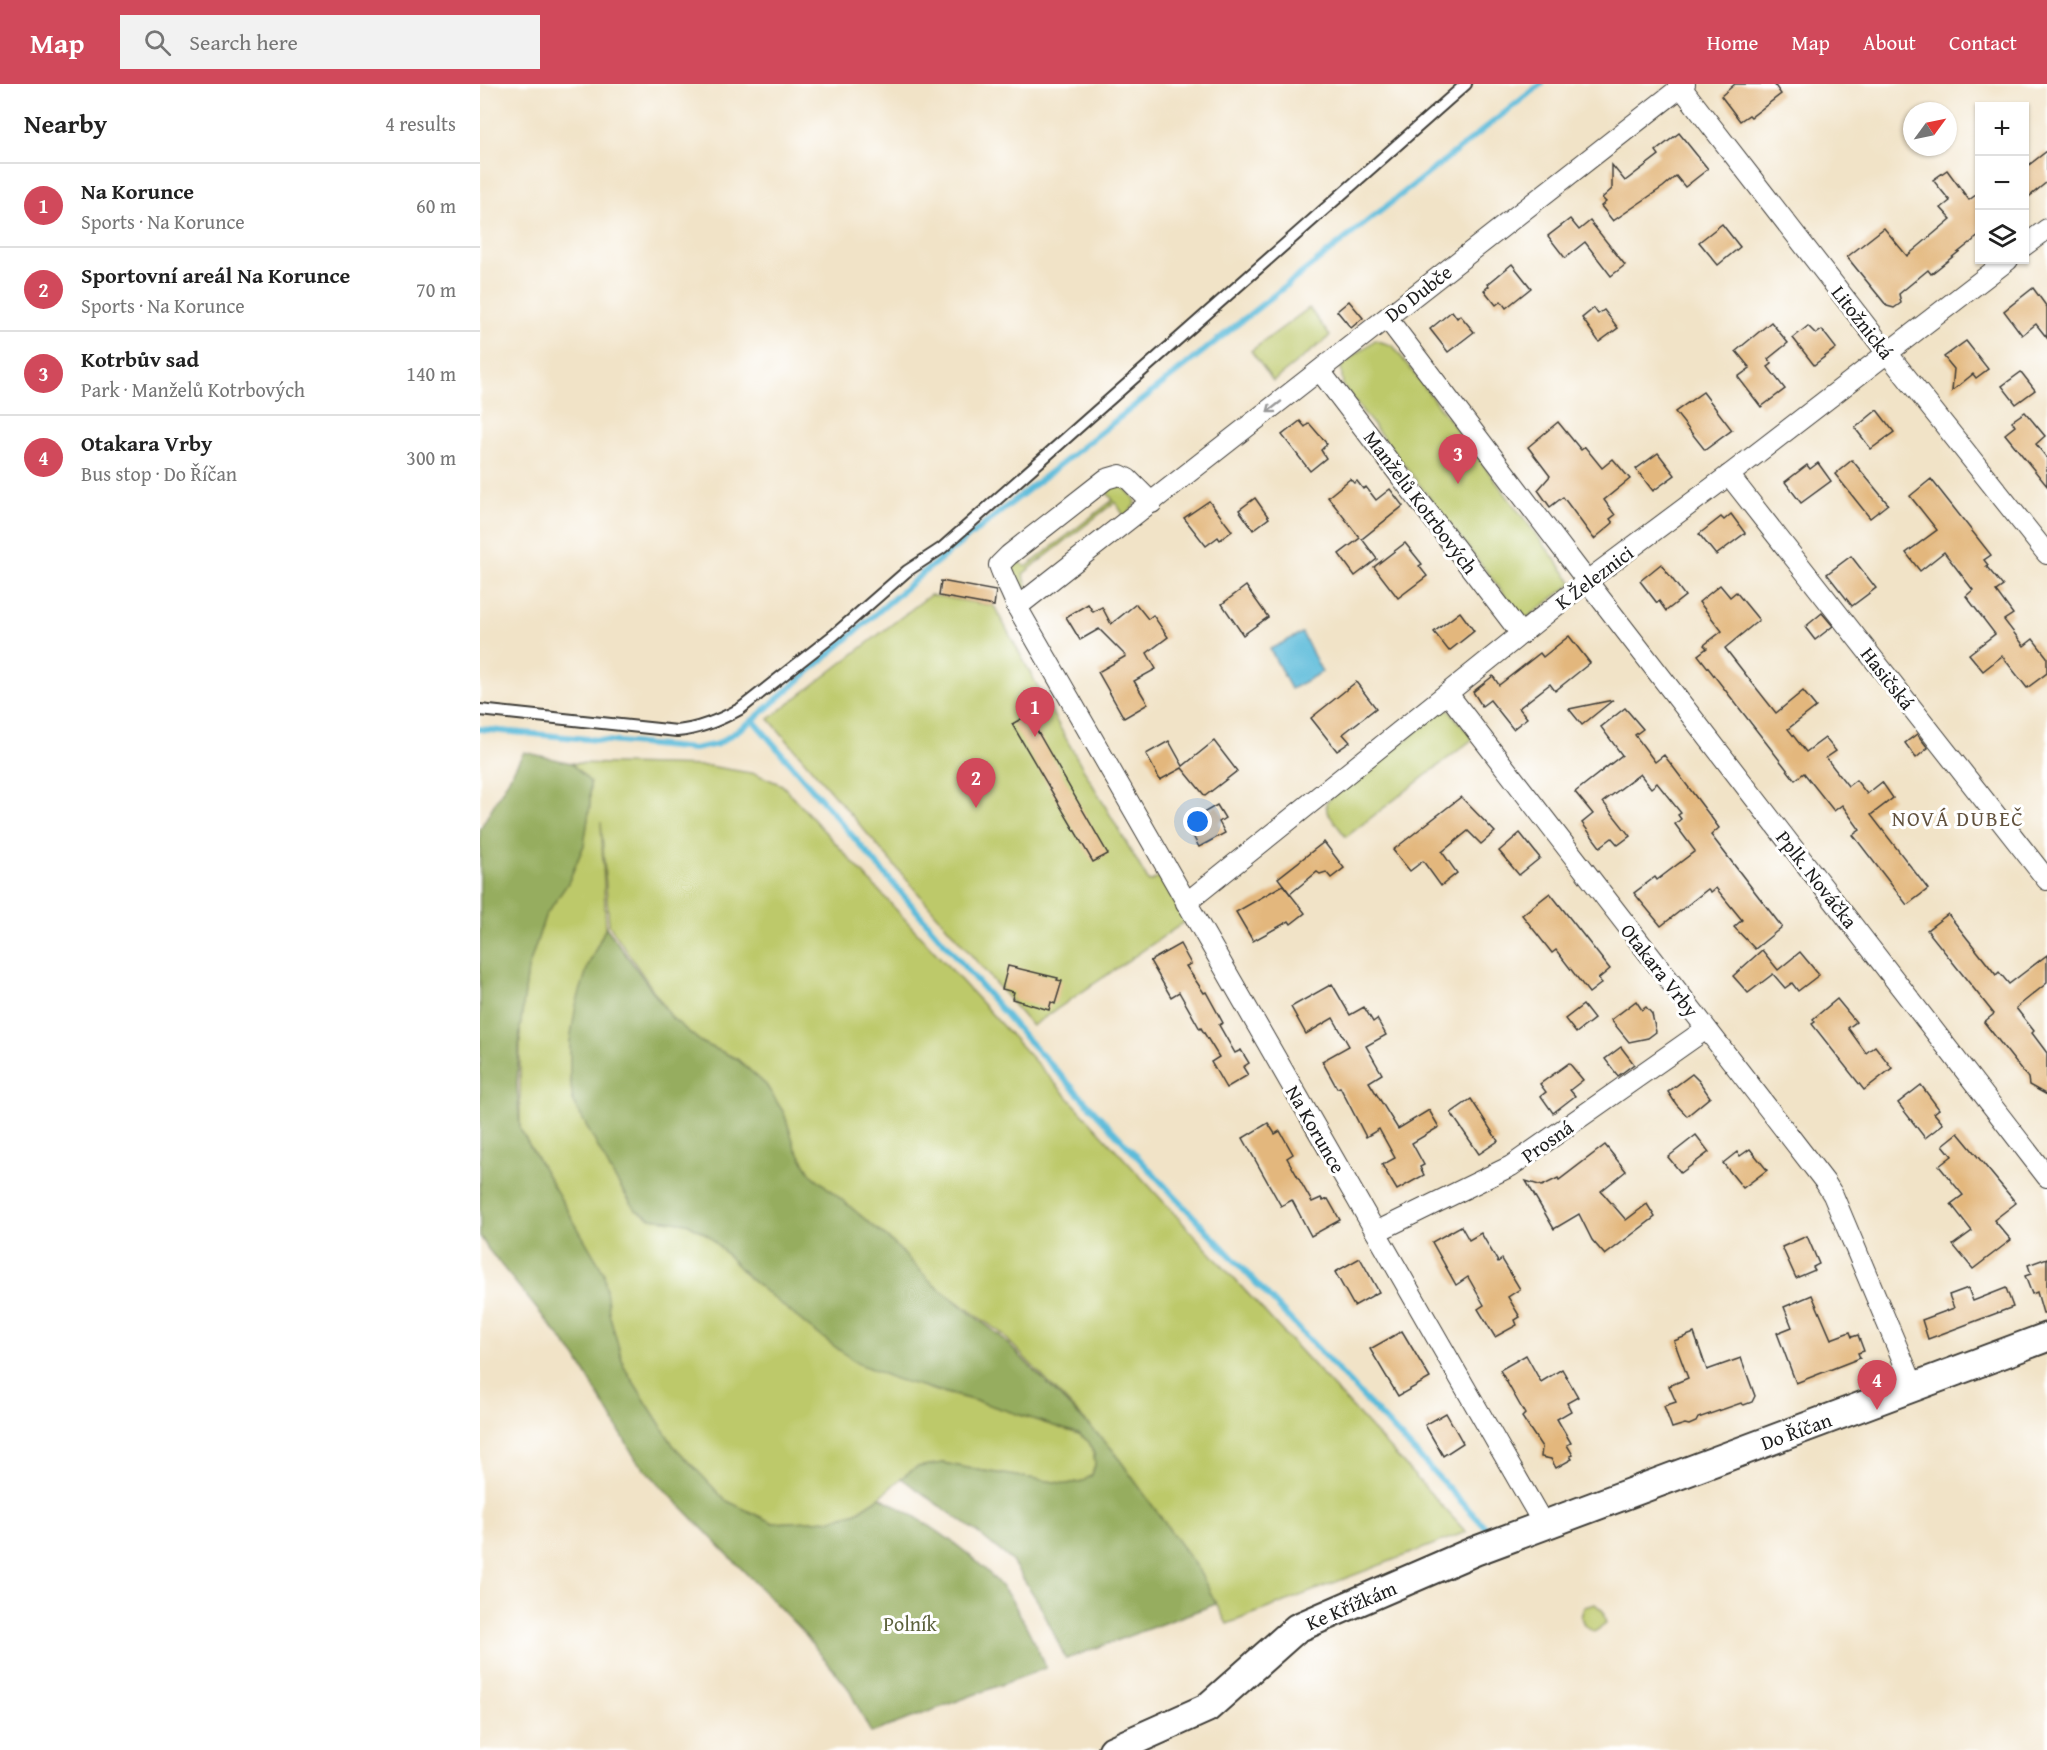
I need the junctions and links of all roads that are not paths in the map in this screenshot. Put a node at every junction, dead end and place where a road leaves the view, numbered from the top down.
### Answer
1 (1466, 84) edge
2 (1683, 86) edge
3 (2047, 229) edge
4 (2029, 243) edge
5 (2003, 264) edge
6 (1387, 318) junction
7 (1888, 354) junction
8 (1320, 370) junction
9 (1729, 475) junction
10 (1152, 503) junction
11 (2047, 554) edge
12 (1587, 581) junction
13 (1017, 607) junction
14 (1521, 634) junction
15 (1448, 694) junction
16 (480, 710) edge
17 (2047, 880) edge
18 (1186, 903) junction
19 (1706, 1029) junction
20 (2047, 1177) edge
21 (1376, 1232) junction
22 (2047, 1337) edge
23 (1914, 1387) junction
24 (1545, 1525) junction
25 (1113, 1750) edge

1 - 16 lane
2 - 6 street, Do Dubče
2 - 7 street, Litožnická
3 - 4 street
5 - 7 street, K Železnici
6 - 8 street, Do Dubče
6 - 12 street
7 - 9 street, K Železnici
7 - 11 street, Litožnická
8 -> 10 street, Do Dubče
8 - 14 street, Manželů Kotrbových
9 - 12 street, K Železnici
9 - 17 street, Hasičská
10 - 13 street, Do Dubče
10 - 13 street
12 - 14 street, K Železnici
12 - 20 street, Pplk. Nováčka
13 - 18 street, Na Korunce
14 - 15 street, K Železnici
15 - 18 street, K Železnici
15 - 19 street, Otakara Vrby
18 - 21 street, Na Korunce
19 - 21 street, Prosná
19 - 23 street, Otakara Vrby
21 - 24 street, Na Korunce
22 - 23 street, Do Říčan
23 - 24 street, Do Říčan
24 - 25 street, Ke Křížkám

